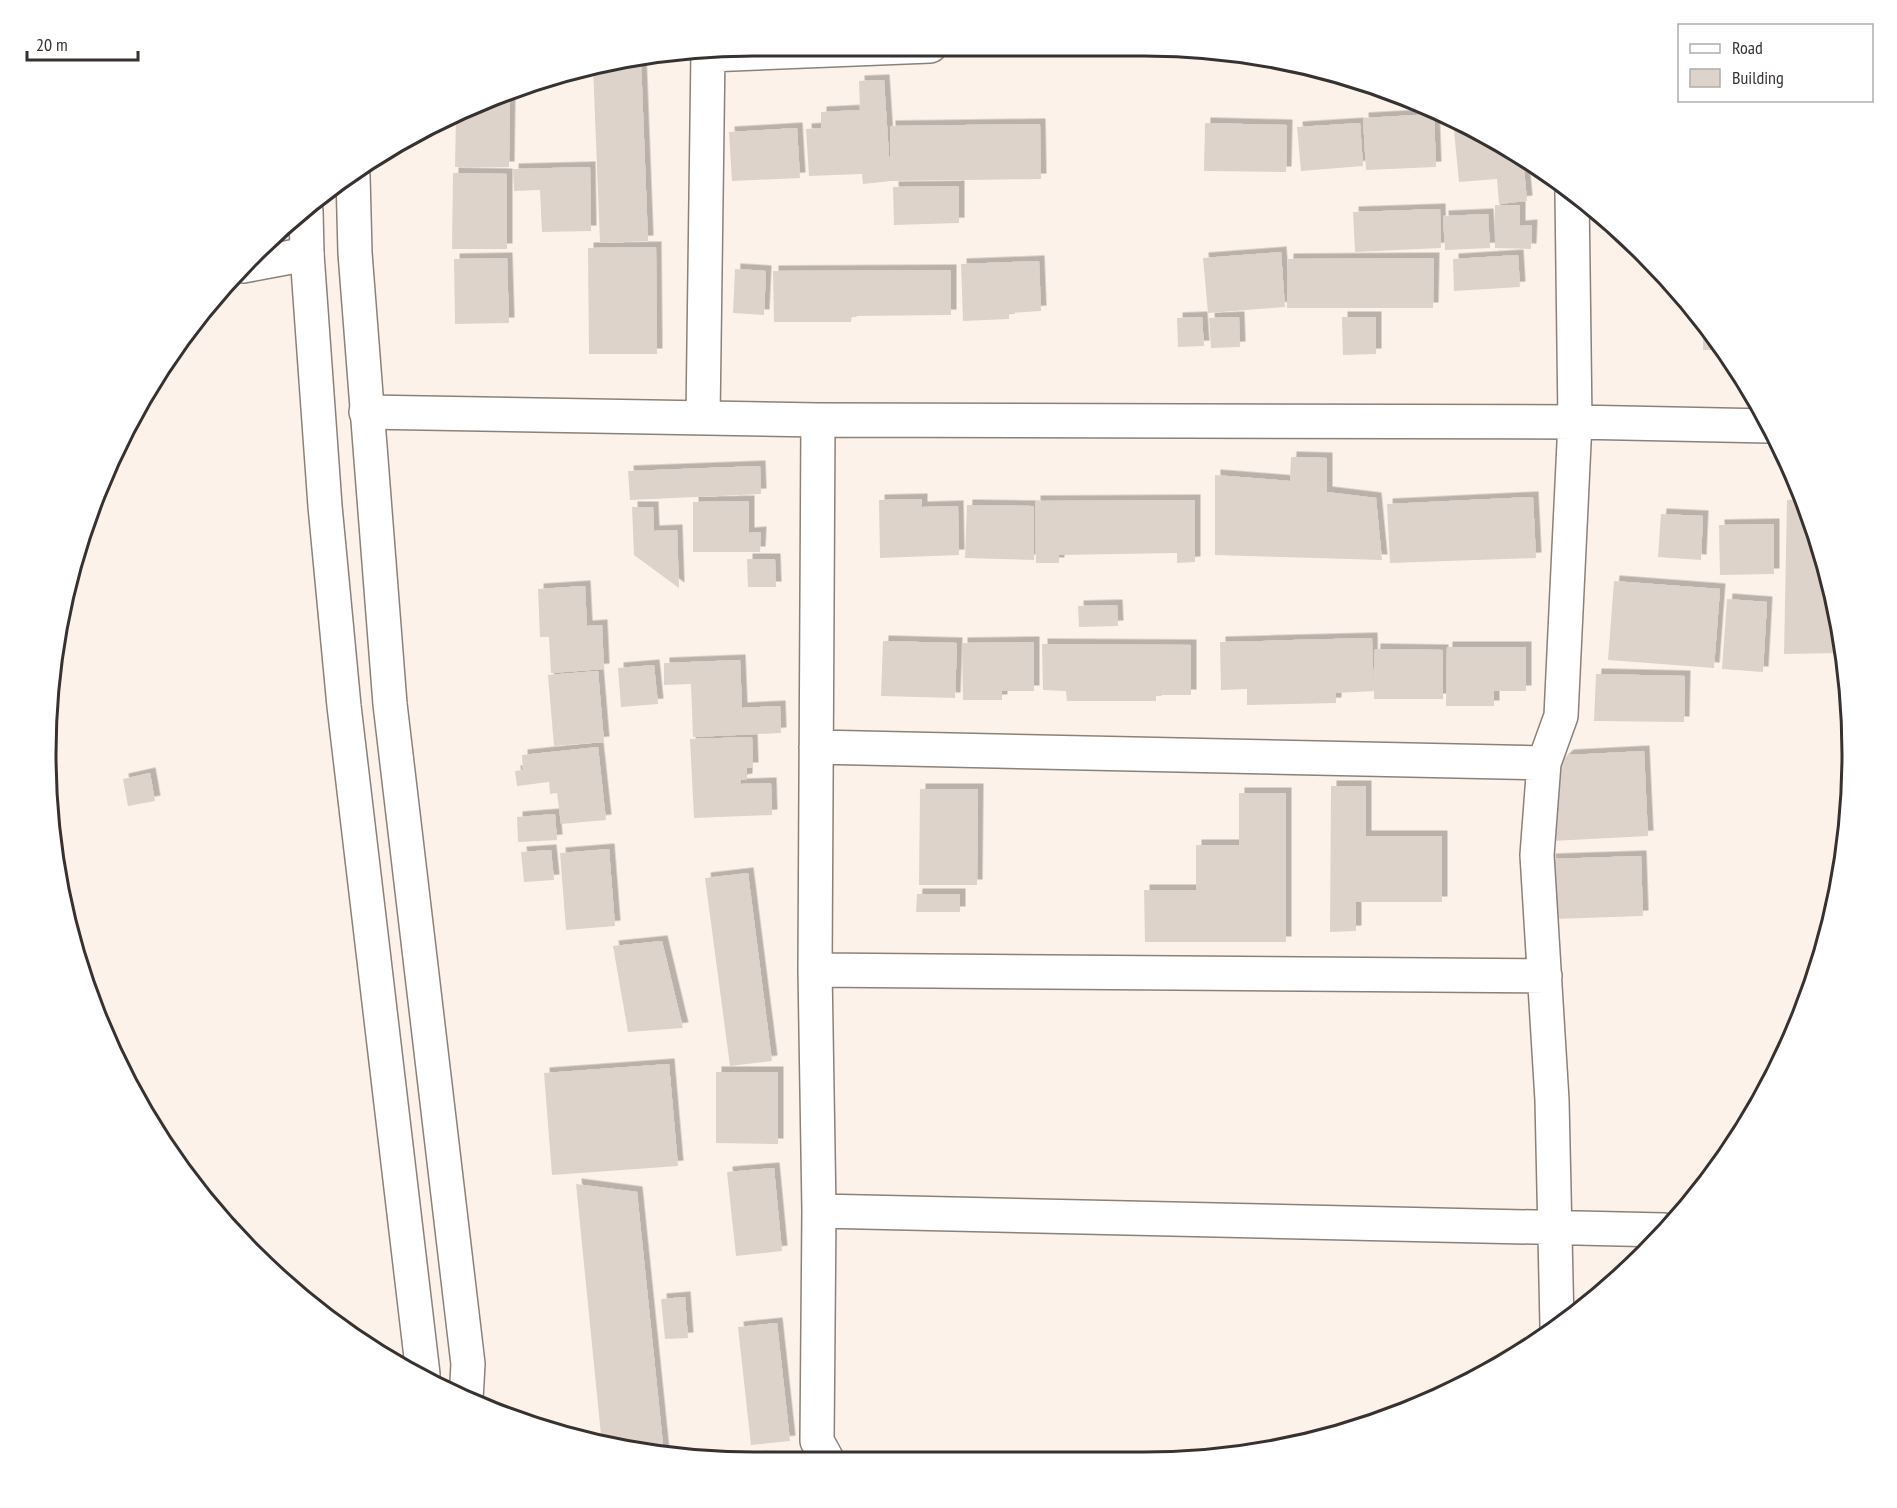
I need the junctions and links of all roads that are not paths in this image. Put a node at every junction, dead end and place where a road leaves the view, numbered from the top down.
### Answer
1 (708, 57) edge
2 (353, 182) edge
3 (1572, 203) edge
4 (306, 218) edge
5 (307, 254) junction
6 (257, 263) edge
7 (366, 412) junction
8 (703, 418) junction
9 (818, 420) junction
10 (1575, 422) junction
11 (1759, 426) edge
12 (816, 747) junction
13 (1544, 763) junction
14 (815, 970) junction
15 (1545, 976) junction
16 (819, 1211) junction
17 (1555, 1227) junction
18 (1654, 1230) edge
19 (1557, 1316) edge
20 (422, 1368) edge
21 (467, 1390) edge
22 (823, 1452) edge

1 - 8 street
2 - 7 street
3 - 10 street
4 - 5 street
5 - 6 street
5 - 20 street
7 - 8 street
7 - 21 street
8 - 9 street
9 - 10 street
9 - 12 street
10 - 11 street
10 - 13 street
12 - 13 street
12 - 14 street
13 - 15 street
14 - 15 street
14 - 16 street
15 - 17 street
16 - 17 street
16 - 22 street
17 - 18 street
17 - 19 street

